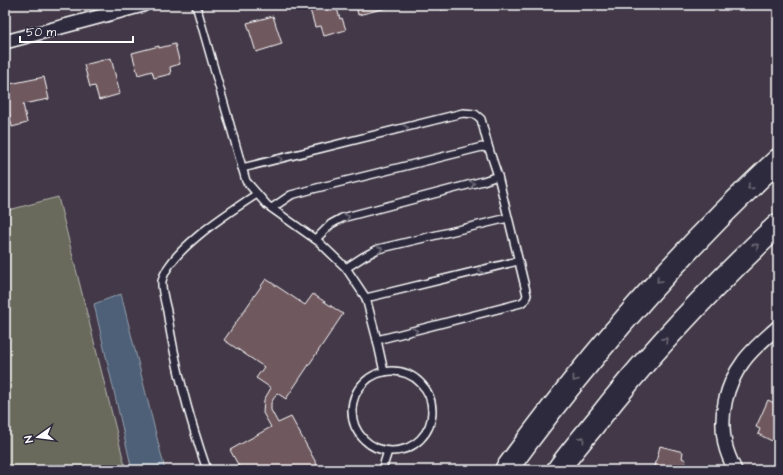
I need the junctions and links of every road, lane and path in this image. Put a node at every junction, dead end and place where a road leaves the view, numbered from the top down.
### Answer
1 (143, 5) edge
2 (196, 5) edge
3 (5, 42) edge
4 (489, 149) junction
5 (778, 160) edge
6 (242, 168) junction
7 (498, 176) junction
8 (257, 194) junction
9 (272, 208) junction
10 (508, 218) junction
11 (778, 225) edge
12 (316, 239) junction
13 (518, 260) junction
14 (346, 268) junction
15 (366, 298) junction
16 (778, 327) edge
17 (377, 340) junction
18 (384, 372) junction
19 (388, 450) junction
20 (207, 470) edge
21 (382, 470) edge
22 (506, 470) edge
23 (558, 470) edge
24 (735, 470) edge

1 - 3 street
2 - 6 lane
6 -> 4 lane
4 - 7 lane
4 - 9 lane
5 -> 22 highway
6 - 8 lane
7 - 10 lane
12 -> 7 lane
8 - 9 lane
8 - 20 lane
9 - 12 lane
10 - 13 lane
14 -> 10 lane
23 -> 11 highway
12 - 14 lane
13 -> 15 lane
17 -> 13 lane
14 - 15 lane
15 - 17 lane
16 - 24 street
17 - 18 lane
18 - 19 lane
18 - 19 lane
19 - 21 lane

